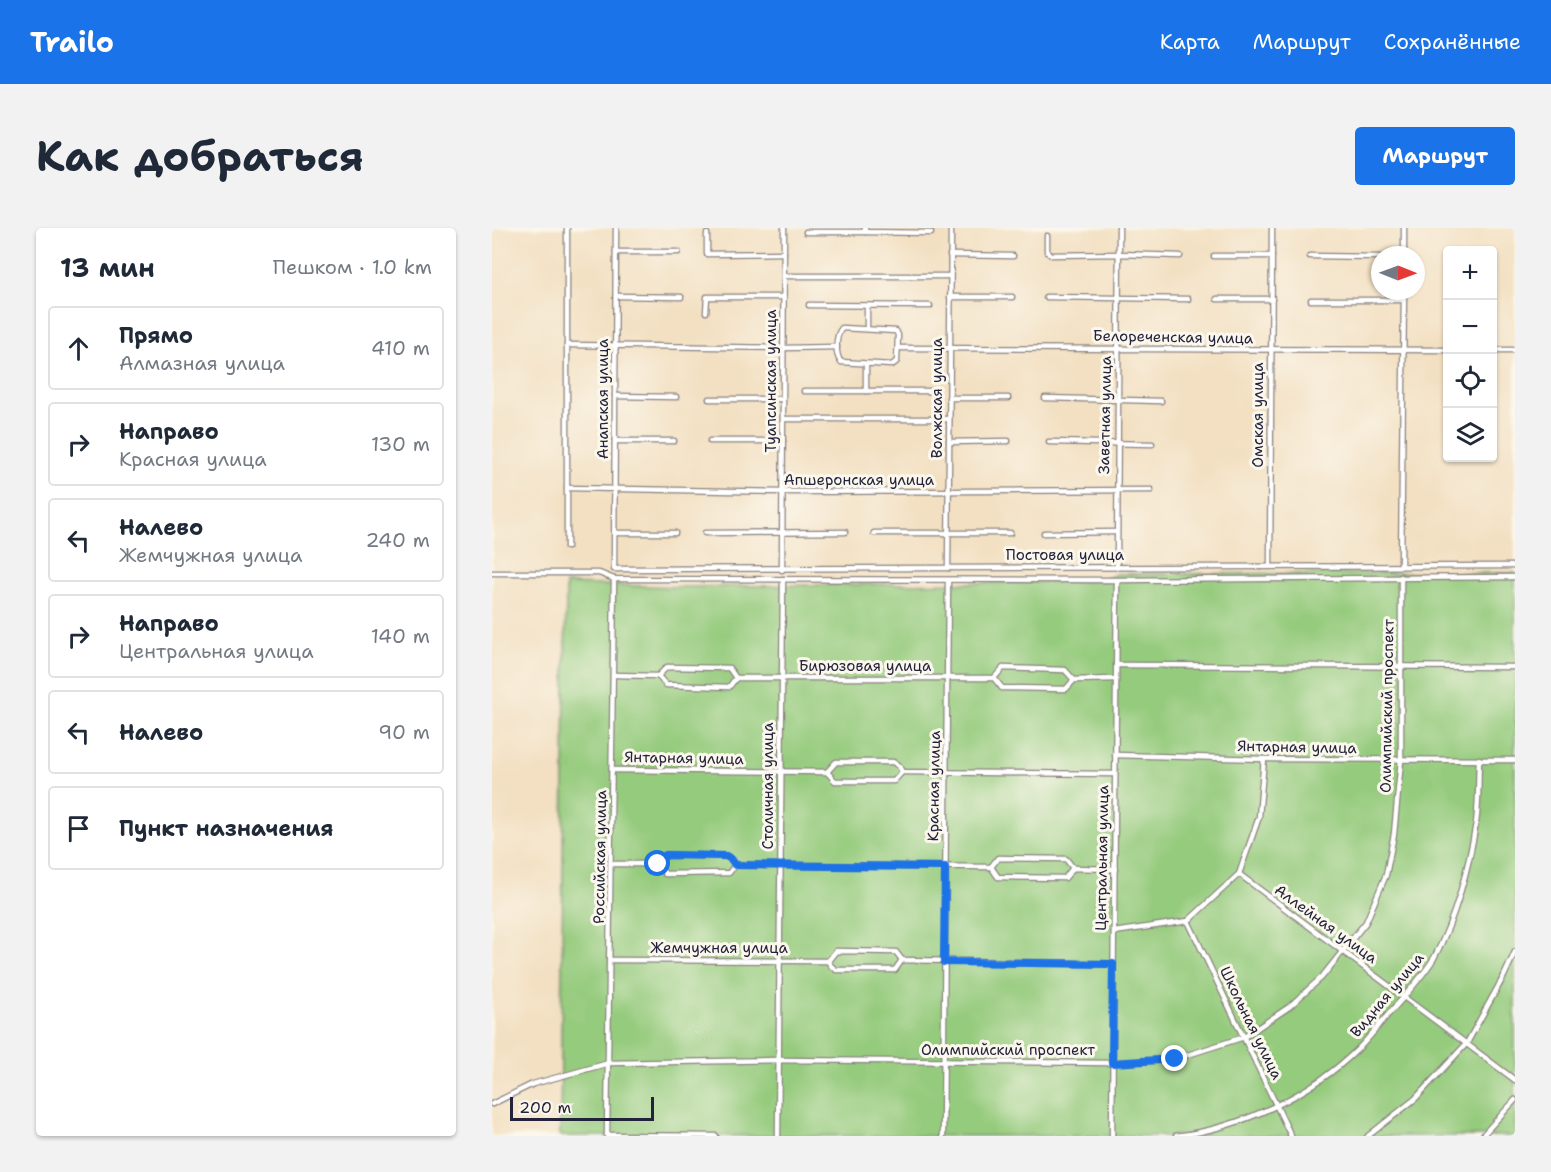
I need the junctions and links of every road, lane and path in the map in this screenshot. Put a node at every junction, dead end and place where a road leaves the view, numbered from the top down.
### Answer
1 (567, 228) edge
2 (616, 228) edge
3 (784, 228) edge
4 (951, 228) edge
5 (1119, 228) edge
6 (1272, 228) edge
7 (1404, 228) edge
8 (865, 230) edge
9 (806, 232) dead end
10 (931, 233) dead end
11 (707, 234) dead end
12 (1047, 236) dead end
13 (1404, 246) edge
14 (616, 252) junction
15 (678, 252) dead end
16 (784, 253) junction
17 (1119, 254) junction
18 (950, 255) junction
19 (1013, 256) dead end
20 (1180, 256) dead end
21 (1214, 256) dead end
22 (1272, 256) junction
23 (1310, 256) dead end
24 (1371, 257) edge
25 (784, 276) junction
26 (950, 276) junction
27 (616, 296) junction
28 (681, 297) dead end
29 (784, 297) junction
30 (950, 297) junction
31 (1012, 297) dead end
32 (1046, 297) dead end
33 (1119, 298) junction
34 (1188, 299) dead end
35 (1217, 299) dead end
36 (1272, 299) junction
37 (1311, 300) dead end
38 (1371, 300) edge
39 (1403, 300) edge
40 (809, 305) dead end
41 (867, 306) junction
42 (930, 306) dead end
43 (706, 312) dead end
44 (867, 328) junction
45 (567, 345) junction
46 (615, 346) junction
47 (837, 347) junction
48 (783, 348) junction
49 (898, 348) junction
50 (950, 348) junction
51 (1118, 348) junction
52 (1271, 350) junction
53 (1443, 350) edge
54 (1497, 350) edge
55 (1515, 350) edge
56 (1403, 351) junction
57 (866, 364) junction
58 (804, 390) dead end
59 (866, 391) junction
60 (930, 391) dead end
61 (615, 396) junction
62 (676, 397) dead end
63 (949, 398) junction
64 (1008, 398) dead end
65 (1045, 398) dead end
66 (709, 399) dead end
67 (783, 399) junction
68 (1118, 400) junction
69 (1161, 401) dead end
70 (783, 419) junction
71 (949, 419) junction
72 (615, 441) junction
73 (674, 441) dead end
74 (710, 441) dead end
75 (783, 441) junction
76 (1008, 441) dead end
77 (1049, 441) dead end
78 (949, 442) junction
79 (1117, 444) junction
80 (1152, 444) dead end
81 (567, 488) junction
82 (615, 490) junction
83 (1151, 490) dead end
84 (1116, 491) junction
85 (783, 492) junction
86 (949, 492) junction
87 (782, 532) junction
88 (844, 532) dead end
89 (948, 532) junction
90 (1116, 532) junction
91 (615, 533) junction
92 (675, 533) dead end
93 (705, 533) dead end
94 (874, 533) dead end
95 (1010, 533) dead end
96 (1044, 533) dead end
97 (567, 548) dead end
98 (1117, 566) junction
99 (1270, 566) junction
100 (1401, 566) junction
101 (1515, 566) edge
102 (948, 568) junction
103 (614, 569) joint
104 (782, 570) junction
105 (492, 573) edge
106 (1401, 577) junction
107 (1515, 577) edge
108 (614, 579) junction
109 (783, 579) junction
110 (948, 580) junction
111 (1117, 580) junction
112 (1116, 665) junction
113 (1400, 666) junction
114 (1515, 667) edge
115 (614, 675) junction
116 (658, 676) junction
117 (736, 678) junction
118 (781, 678) junction
119 (994, 678) junction
120 (947, 679) junction
121 (1116, 679) junction
122 (1074, 680) junction
123 (1115, 755) junction
124 (1264, 759) junction
125 (1479, 759) junction
126 (1401, 760) junction
127 (1515, 760) edge
128 (613, 770) junction
129 (780, 772) junction
130 (827, 772) junction
131 (902, 772) junction
132 (947, 773) junction
133 (1115, 774) junction
134 (611, 864) junction
135 (658, 864) junction
136 (735, 865) junction
137 (780, 865) junction
138 (945, 867) junction
139 (991, 867) junction
140 (1073, 868) junction
141 (1115, 869) junction
142 (1239, 874) junction
143 (1188, 921) junction
144 (1114, 932) junction
145 (1342, 952) junction
146 (1515, 952) edge
147 (611, 960) junction
148 (779, 960) junction
149 (902, 960) junction
150 (828, 961) junction
151 (944, 962) junction
152 (1113, 964) junction
153 (1405, 996) junction
154 (1244, 1037) junction
155 (1467, 1043) junction
156 (779, 1060) junction
157 (943, 1062) junction
158 (609, 1063) junction
159 (1112, 1063) junction
160 (1515, 1080) edge
161 (1515, 1100) edge
162 (492, 1104) edge
163 (1276, 1105) junction
164 (607, 1136) edge
165 (716, 1136) edge
166 (778, 1136) edge
167 (943, 1136) edge
168 (1112, 1136) edge
169 (1176, 1136) edge
170 (1291, 1136) edge
171 (1368, 1136) edge
172 (1482, 1136) edge

1 - 45 street
2 - 14 street, Анапская улица
3 - 16 street, Туапсинская улица
4 - 18 street, Волжская улица
5 - 17 street, Заветная улица
6 - 22 street, Омская улица
7 - 13 street
8 - 9 street
8 - 10 street
11 - 16 street
12 - 17 street
14 - 15 street
14 - 27 street, Анапская улица
16 - 25 street, Туапсинская улица
17 - 20 street
17 - 33 street, Заветная улица
18 - 19 street
18 - 26 street, Волжская улица
21 - 22 street
22 - 36 street, Омская улица
23 - 24 street
25 - 26 street
25 - 29 street, Туапсинская улица
26 - 30 street, Волжская улица
27 - 28 street
27 - 46 street, Анапская улица
29 - 43 street
29 - 48 street, Туапсинская улица
30 - 31 street
30 - 50 street, Волжская улица
32 - 33 street
33 - 34 street
33 - 51 street, Заветная улица
35 - 36 street
36 - 52 street, Омская улица
37 - 38 street
39 - 56 street
40 - 41 street
41 - 42 street
41 - 44 street
44 - 47 street
44 - 49 street
45 - 46 street
45 - 81 street
46 - 48 street
46 - 61 street, Анапская улица
47 - 48 street
47 - 57 street
48 - 67 street, Туапсинская улица
49 - 50 street, Белореченская улица
49 - 57 street
50 - 51 street, Белореченская улица
50 - 63 street, Волжская улица
51 - 52 street, Белореченская улица
51 - 68 street, Заветная улица
52 - 56 street, Белореченская улица
52 - 99 street, Омская улица
53 - 56 street, Белореченская улица
54 - 55 street
56 - 100 street
57 - 59 street
58 - 59 street
59 - 60 street
61 - 62 street
61 - 72 street, Анапская улица
63 - 64 street
63 - 71 street, Волжская улица
65 - 68 street
66 - 67 street
67 - 70 street, Туапсинская улица
68 - 69 street
68 - 79 street, Заветная улица
70 - 71 street
70 - 75 street, Туапсинская улица
71 - 78 street, Волжская улица
72 - 73 street
72 - 82 street, Анапская улица
74 - 75 street
75 - 85 street, Туапсинская улица
76 - 78 street
77 - 79 street
78 - 86 street, Волжская улица
79 - 80 street
79 - 84 street, Заветная улица
81 - 82 street, Апшеронская улица
81 - 97 street
82 - 85 street, Апшеронская улица
82 - 91 street, Анапская улица
83 - 84 street, Апшеронская улица
84 - 86 street, Апшеронская улица
84 - 90 street, Заветная улица
85 - 86 street, Апшеронская улица
85 - 87 street, Туапсинская улица
86 - 89 street, Волжская улица
87 - 88 street
87 - 93 street
87 - 104 street, Туапсинская улица
89 - 94 street
89 - 95 street
89 - 102 street, Волжская улица
90 - 96 street
90 - 98 street, Заветная улица
91 - 92 street
91 - 103 street, Анапская улица
98 - 99 street, Постовая улица
98 - 102 street, Постовая улица
99 - 100 street, Постовая улица
100 - 101 street, Постовая улица
102 - 104 street, Постовая улица
103 - 104 street, Постовая улица
105 - 108 street, Постовая улица
106 - 107 street, Постовая улица
106 - 111 street, Постовая улица
106 - 113 street, Олимпийский проспект
108 - 109 street, Постовая улица
108 - 115 street, Российская улица
109 - 110 street, Постовая улица
109 - 118 street, Столичная улица
110 - 111 street, Постовая улица
110 - 120 street, Красная улица
111 - 112 street, Центральная улица
112 - 113 street
112 - 121 street, Центральная улица
113 - 114 street
113 - 126 street, Олимпийский проспект
115 - 116 street, Бирюзовая улица
115 - 128 street, Российская улица
116 - 117 street, Бирюзовая улица
116 - 117 street, Бирюзовая улица
117 - 118 street, Бирюзовая улица
118 - 120 street, Бирюзовая улица
118 - 129 street, Столичная улица
119 - 120 street, Бирюзовая улица
119 - 122 street, Бирюзовая улица
119 - 122 street, Бирюзовая улица
120 - 132 street, Красная улица
121 - 122 street, Бирюзовая улица
121 - 123 street, Центральная улица
123 - 124 street, Янтарная улица
123 - 133 street, Центральная улица
124 - 126 street, Янтарная улица
124 - 142 street
125 - 126 street, Янтарная улица
125 - 127 street, Янтарная улица
125 - 153 street, Видная улица
126 - 145 street, Олимпийский проспект
128 - 129 street, Янтарная улица
128 - 134 street, Российская улица
129 - 130 street, Янтарная улица
129 - 137 street, Столичная улица
130 - 131 street, Янтарная улица
130 - 131 street, Янтарная улица
131 - 132 street, Янтарная улица
132 - 133 street, Янтарная улица
132 - 138 street, Красная улица
133 - 141 street, Центральная улица
134 - 135 street
134 - 147 street, Российская улица
135 - 136 street
135 - 136 street
136 - 137 street
137 - 138 street
137 - 148 street, Столичная улица
138 - 139 street
138 - 151 street, Красная улица
139 - 140 street
139 - 140 street
140 - 141 street
141 - 144 street, Центральная улица
142 - 143 street
142 - 145 street, Аллейная улица
143 - 144 street
143 - 154 street, Школьная улица
144 - 152 street, Центральная улица
145 - 153 street, Аллейная улица
145 - 154 street, Олимпийский проспект
146 - 155 street
147 - 148 street, Жемчужная улица
147 - 158 street, Российская улица
148 - 150 street, Жемчужная улица
148 - 156 street, Столичная улица
149 - 150 street, Жемчужная улица
149 - 150 street, Жемчужная улица
149 - 151 street, Жемчужная улица
151 - 152 street, Жемчужная улица
151 - 157 street, Красная улица
152 - 159 street, Центральная улица
153 - 155 street, Аллейная улица
153 - 163 street, Видная улица
154 - 159 street, Олимпийский проспект
154 - 163 street, Школьная улица
155 - 160 street, Аллейная улица
155 - 171 street
156 - 157 street, Олимпийский проспект
156 - 158 street, Олимпийский проспект
156 - 166 street, Столичная улица
157 - 159 street, Олимпийский проспект
157 - 167 street, Красная улица
158 - 162 street, Олимпийский проспект
158 - 164 street, Российская улица
159 - 168 street, Центральная улица
161 - 172 street
163 - 169 street, Видная улица
163 - 170 street, Школьная улица
164 - 165 street

